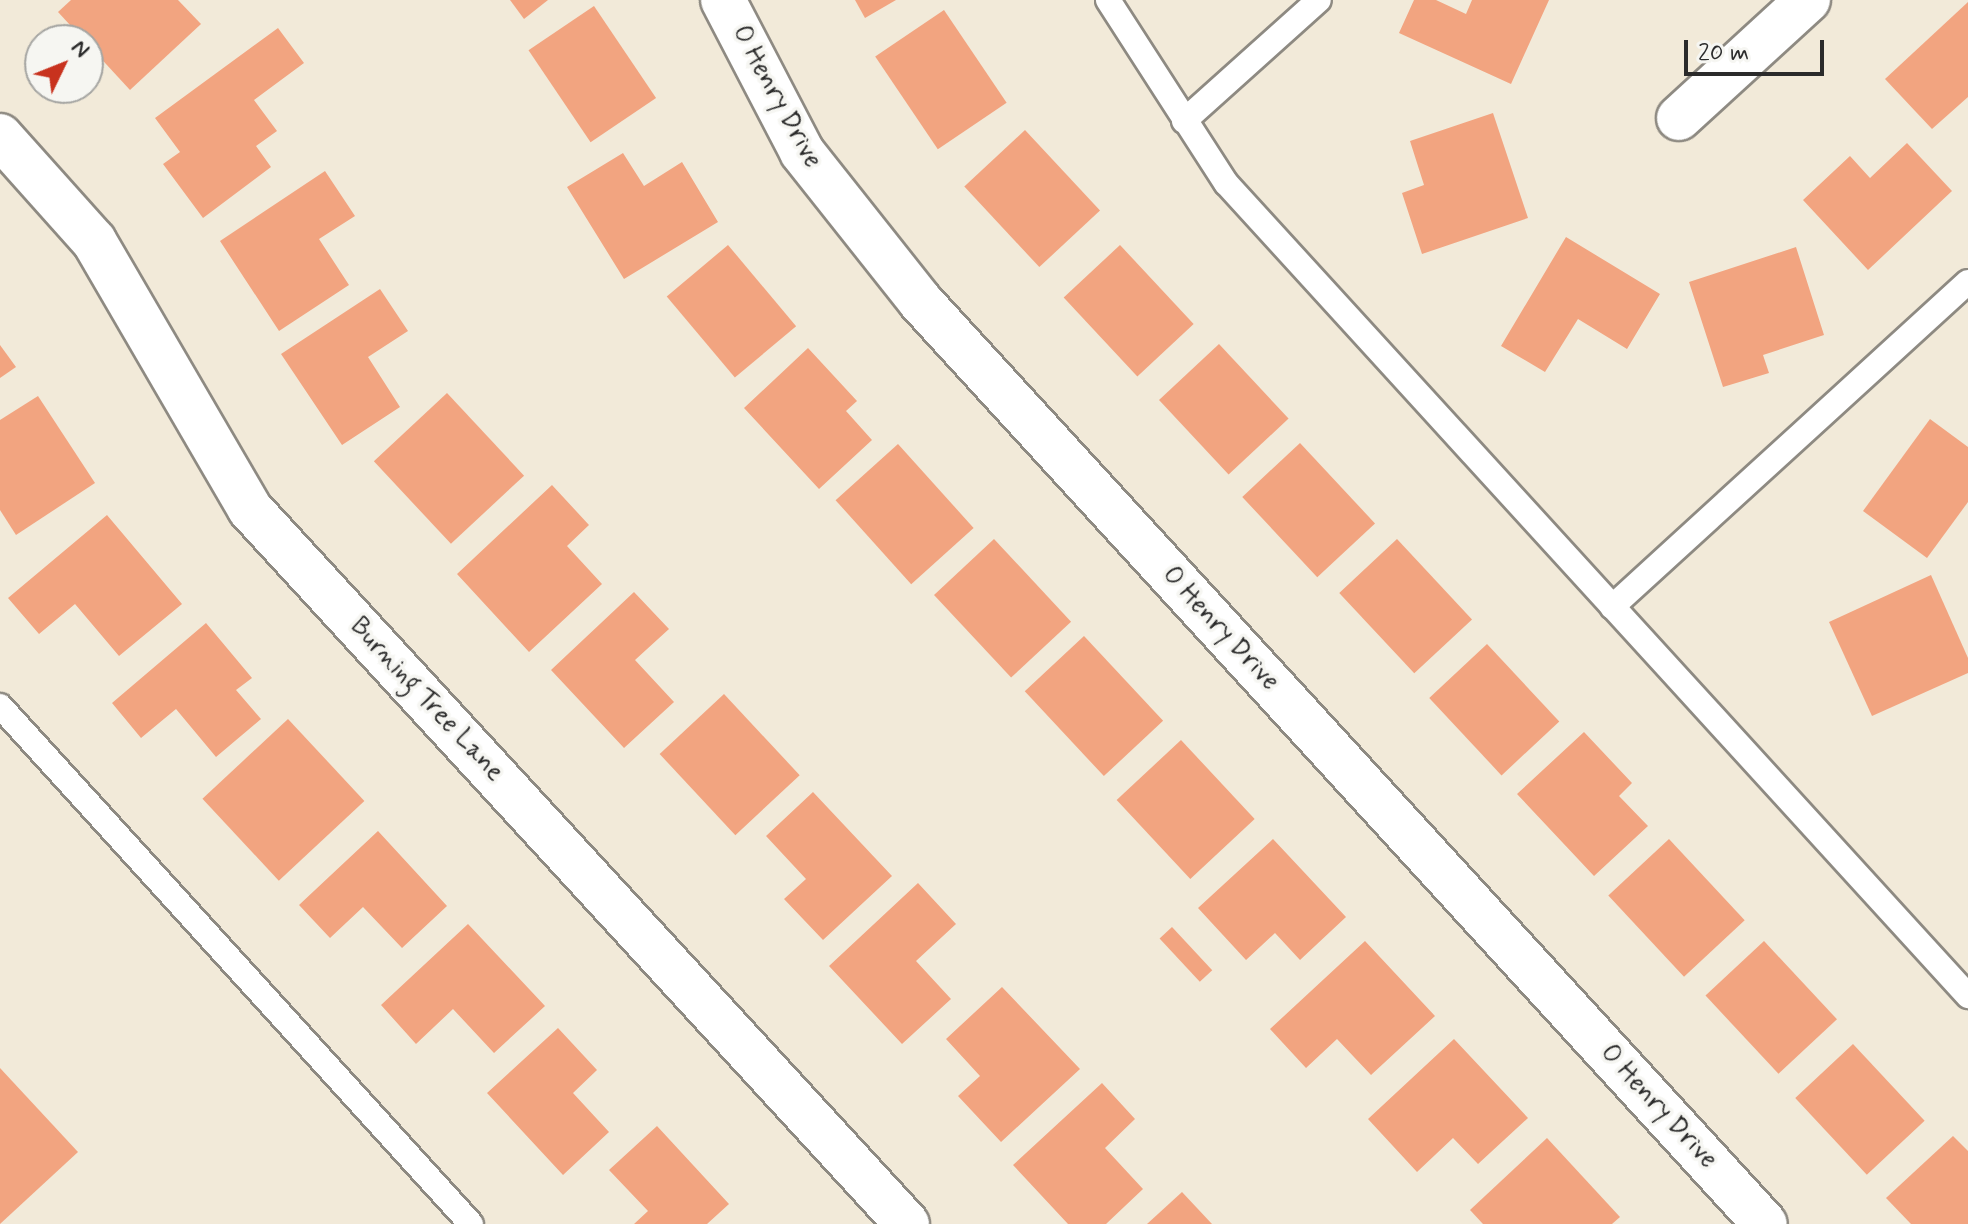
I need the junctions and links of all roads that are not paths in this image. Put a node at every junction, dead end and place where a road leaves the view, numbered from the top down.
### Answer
1 (723, 0) edge
2 (1108, 0) edge
3 (1319, 0) edge
4 (1808, 0) edge
5 (1679, 118) dead end
6 (1184, 121) junction
7 (0, 136) edge
8 (1968, 282) edge
9 (1612, 607) junction
10 (0, 706) edge
11 (1968, 996) edge
12 (471, 1224) edge
13 (907, 1224) edge
14 (1765, 1224) edge

1 - 14 street, O Henry Drive
2 - 6 lane
3 - 6 lane
4 - 5 street
6 - 9 lane
7 - 13 street, Burning Tree Lane
8 - 9 lane
9 - 11 lane
10 - 12 lane

